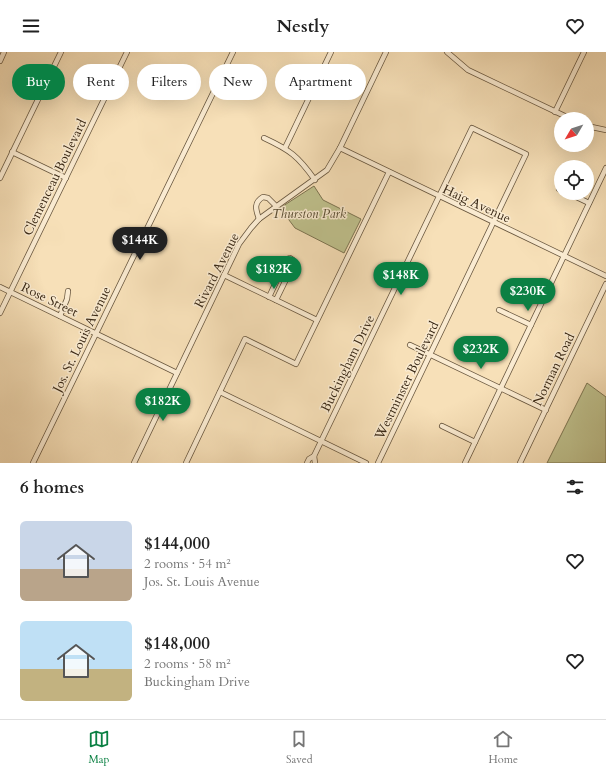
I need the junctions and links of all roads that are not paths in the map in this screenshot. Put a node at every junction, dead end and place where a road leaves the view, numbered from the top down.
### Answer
1 (4, 52) edge
2 (61, 52) edge
3 (127, 52) edge
4 (233, 52) edge
5 (331, 52) edge
6 (386, 52) edge
7 (448, 52) edge
8 (584, 52) edge
9 (0, 61) edge
10 (555, 112) joint
11 (594, 127) edge
12 (606, 130) edge
13 (264, 138) dead end
14 (285, 148) junction
15 (340, 148) junction
16 (12, 152) junction
17 (526, 154) joint
18 (606, 168) edge
19 (389, 172) junction
20 (0, 178) edge
21 (66, 178) junction
22 (315, 180) junction
23 (439, 196) junction
24 (583, 200) edge
25 (589, 203) junction
26 (276, 206) junction
27 (259, 219) junction
28 (493, 222) junction
29 (564, 256) junction
30 (224, 275) junction
31 (606, 276) edge
32 (606, 284) edge
33 (0, 287) edge
34 (68, 291) dead end
35 (10, 292) junction
36 (269, 297) junction
37 (276, 300) junction
38 (499, 310) dead end
39 (0, 313) edge
40 (60, 316) junction
41 (317, 320) junction
42 (531, 325) junction
43 (96, 334) junction
44 (410, 345) dead end
45 (430, 354) junction
46 (177, 373) junction
47 (501, 388) junction
48 (220, 392) junction
49 (546, 410) junction
50 (442, 426) dead end
51 (322, 441) junction
52 (475, 442) junction
53 (314, 456) junction
54 (33, 463) edge
55 (134, 463) edge
56 (186, 463) edge
57 (307, 463) edge
58 (315, 463) edge
59 (366, 463) edge
60 (378, 463) edge
61 (465, 463) edge
62 (520, 463) edge

1 - 9 street
2 - 16 street
3 - 21 street, Clemenceau Boulevard
4 - 43 street, Jos. St. Louis Avenue
5 - 14 street
6 - 15 street, Rivard Avenue
7 - 10 street
8 - 10 street
11 - 12 street
13 - 14 street
14 - 22 street
15 - 19 street, Haig Avenue
15 - 22 street, Rivard Avenue
16 - 20 street
16 - 21 street
17 - 23 street, Buckingham Drive
17 - 28 street, Westminster Boulevard
18 - 25 street
19 - 23 street, Haig Avenue
19 - 41 street
21 - 35 street, Clemenceau Boulevard
22 - 26 street, Rivard Avenue
23 - 28 street, Haig Avenue
23 - 51 street, Buckingham Drive
24 - 25 street
25 - 29 street
26 - 27 street, Rivard Avenue
26 - 27 street
27 - 30 street, Rivard Avenue
28 - 29 street, Haig Avenue
28 - 45 street, Westminster Boulevard
29 - 31 street, Haig Avenue
29 - 42 street
30 - 36 street
30 - 46 street, Rivard Avenue
32 - 49 street, Norman Road
33 - 35 street, Rose Street
34 - 40 street
35 - 39 street, Clemenceau Boulevard
35 - 40 street, Rose Street
36 - 37 street
36 - 37 street
37 - 41 street
38 - 42 street
40 - 43 street, Rose Street
41 - 48 street
42 - 47 street
43 - 46 street, Rose Street
43 - 54 street, Jos. St. Louis Avenue
44 - 45 street
45 - 47 street
45 - 60 street, Westminster Boulevard
46 - 55 street, Rivard Avenue
47 - 49 street
47 - 52 street
48 - 51 street
48 - 56 street
49 - 62 street, Norman Road
50 - 52 street
51 - 53 street, Buckingham Drive
51 - 59 street
52 - 61 street
53 - 57 street, Buckingham Drive
53 - 58 street

